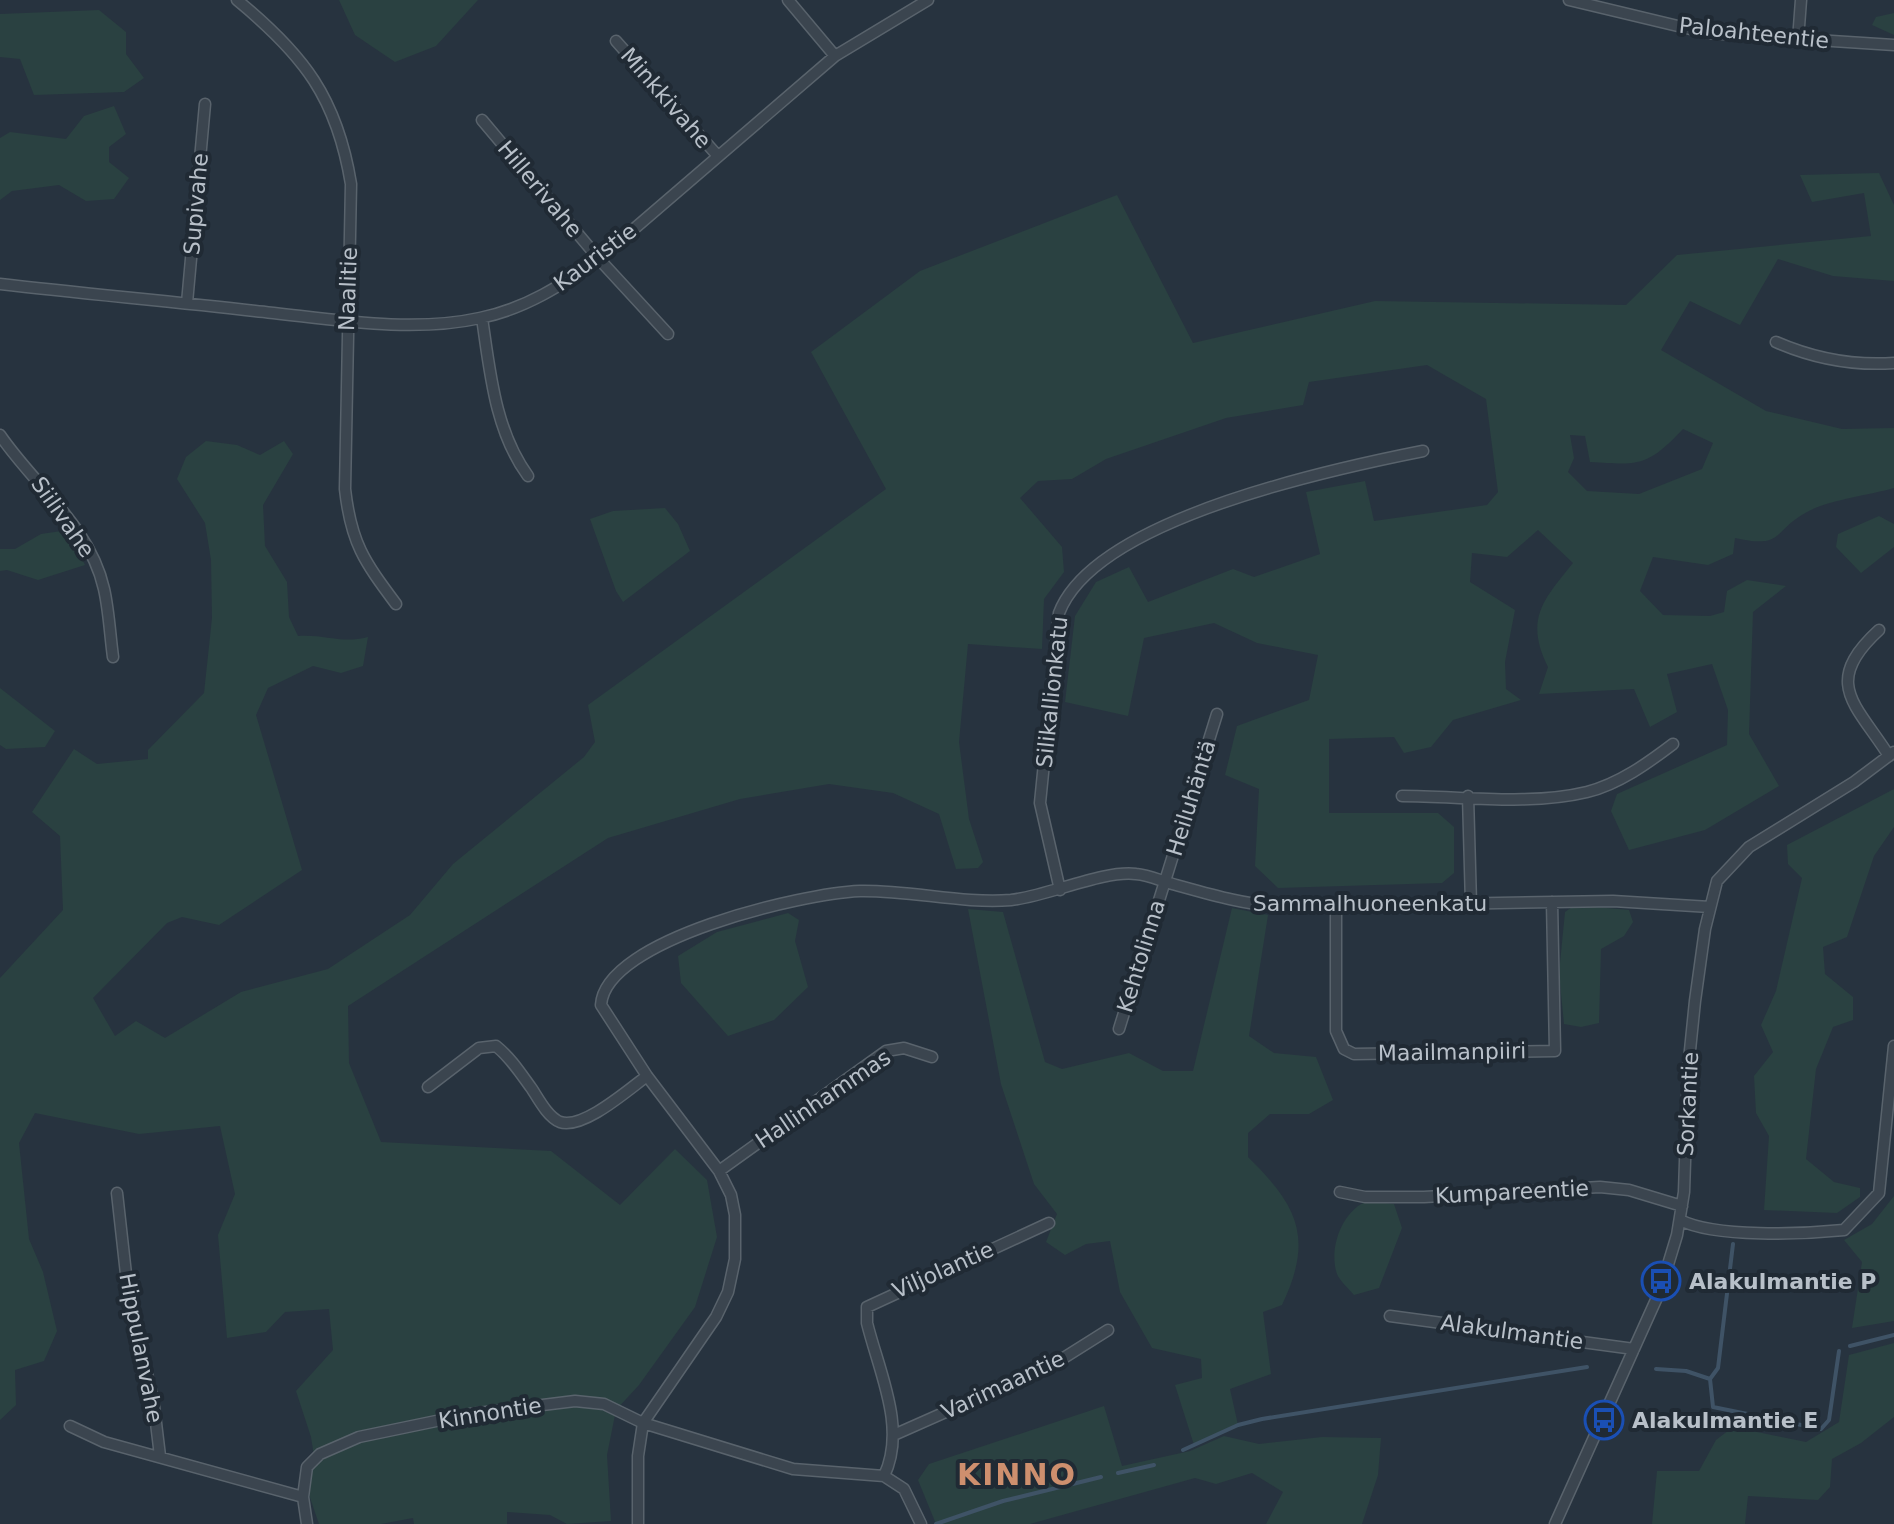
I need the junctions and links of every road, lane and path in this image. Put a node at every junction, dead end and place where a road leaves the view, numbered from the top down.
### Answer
1 (237, 0) edge
2 (788, 0) edge
3 (928, 0) edge
4 (1569, 0) edge
5 (1801, 0) edge
6 (1798, 40) junction
7 (616, 41) dead end
8 (1894, 45) edge
9 (835, 56) junction
10 (205, 104) dead end
11 (482, 120) dead end
12 (717, 155) junction
13 (599, 259) junction
14 (0, 284) edge
15 (187, 303) junction
16 (482, 318) junction
17 (347, 320) junction
18 (668, 334) dead end
19 (1776, 342) dead end
20 (1894, 363) edge
21 (0, 435) edge
22 (1423, 451) dead end
23 (528, 476) dead end
24 (396, 604) dead end
25 (1879, 630) dead end
26 (113, 657) dead end
27 (1217, 714) dead end
28 (1673, 744) dead end
29 (1891, 754) edge
30 (1402, 796) dead end
31 (1468, 796) junction
32 (1164, 882) junction
33 (1060, 890) junction
34 (1552, 902) junction
35 (1471, 904) junction
36 (1710, 907) junction
37 (1336, 908) junction
38 (1119, 1029) dead end
39 (1894, 1046) edge
40 (932, 1057) dead end
41 (647, 1076) junction
42 (428, 1087) dead end
43 (719, 1171) junction
44 (1888, 1176) edge
45 (1340, 1192) dead end
46 (117, 1193) dead end
47 (1682, 1206) junction
48 (1680, 1220) junction
49 (1049, 1223) dead end
50 (1390, 1316) dead end
51 (1108, 1330) dead end
52 (1634, 1349) junction
53 (643, 1423) junction
54 (70, 1426) dead end
55 (896, 1434) junction
56 (160, 1456) junction
57 (884, 1476) junction
58 (303, 1497) junction
59 (307, 1524) edge
60 (638, 1524) edge
61 (921, 1524) edge
62 (1555, 1524) edge

1 - 17 street, Naalitie
2 - 9 street
3 - 9 street, Kauristie
4 - 6 street, Paloahteentie
5 - 6 street
6 - 8 street, Paloahteentie
7 - 12 street, Minkkivahe
9 - 12 street, Kauristie
10 - 15 street, Supivahe
11 - 13 street, Hillerivahe
12 - 13 street, Kauristie
13 - 16 street, Kauristie
13 - 18 street, Hillerivahe
14 - 15 street, Kauristie
15 - 17 street, Kauristie
16 - 17 street, Kauristie
16 - 23 street
17 - 24 street, Naalitie
19 - 20 street
21 - 26 street, Siilivahe
22 - 33 street, Silikallionkatu
25 - 29 street
27 - 32 street, Heiluhäntä
28 - 31 street
29 - 36 street, Sorkantie
30 - 31 street
31 - 35 street
32 - 33 street, Sammalhuoneenkatu
32 - 37 street, Sammalhuoneenkatu
32 - 38 street, Kehtolinna
33 - 41 street, Sammalhuoneenkatu
34 - 35 street, Sammalhuoneenkatu
34 - 36 street, Sammalhuoneenkatu
34 - 37 street, Maailmanpiiri
35 - 37 street, Sammalhuoneenkatu
36 - 47 street, Sorkantie
39 - 44 street
40 - 43 street, Hallinhammas
41 - 42 street
41 - 43 street, Sammalhuoneenkatu
43 - 53 street, Sammalhuoneenkatu
44 - 48 street
45 - 47 street, Kumpareentie
46 - 56 street, Hippulanvahe
47 - 48 street, Sorkantie
48 - 52 street, Sorkantie
49 - 55 street, Viljolantie
50 - 52 street, Alakulmantie
51 - 55 street, Varimaantie
52 - 62 street, Sorkantie
53 - 57 street, Kinnontie
53 - 58 street, Kinnontie
53 - 60 street
54 - 56 street
55 - 57 street, Viljolantie
56 - 58 street
57 - 61 street
58 - 59 street

